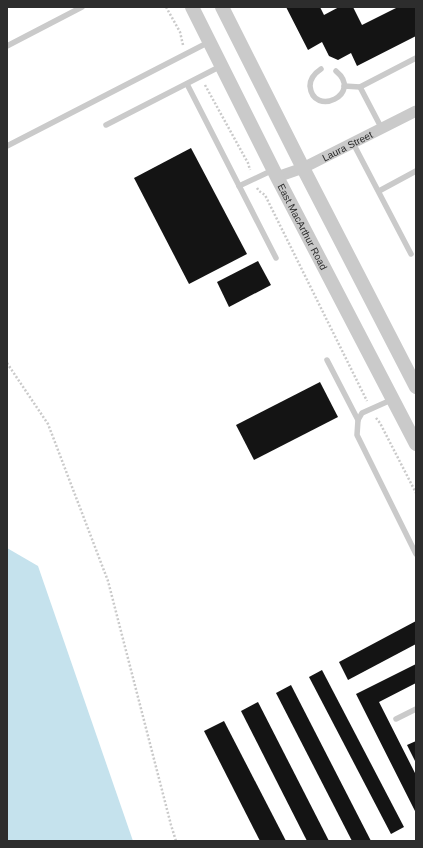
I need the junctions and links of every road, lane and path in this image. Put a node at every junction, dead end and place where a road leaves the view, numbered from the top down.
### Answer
1 (82, 7) edge
2 (166, 7) edge
3 (192, 7) edge
4 (222, 7) edge
5 (209, 42) junction
6 (7, 46) edge
7 (187, 53) junction
8 (416, 58) edge
9 (222, 66) junction
10 (321, 69) dead end
11 (336, 71) dead end
12 (201, 77) junction
13 (187, 84) junction
14 (344, 86) junction
15 (360, 87) junction
16 (416, 111) edge
17 (106, 124) dead end
18 (382, 129) junction
19 (353, 143) junction
20 (7, 146) edge
21 (303, 168) junction
22 (416, 171) edge
23 (275, 173) junction
24 (253, 179) junction
25 (239, 186) junction
26 (378, 191) junction
27 (411, 254) dead end
28 (276, 258) dead end
29 (327, 360) dead end
30 (7, 363) edge
31 (416, 387) edge
32 (393, 399) junction
33 (371, 409) junction
34 (358, 420) junction
35 (416, 444) edge
36 (416, 493) edge
37 (416, 554) edge
38 (416, 709) edge
39 (396, 719) dead end
40 (176, 841) edge

1 - 6 lane
2 - 7 path
3 - 5 street, East MacArthur Road
4 - 21 street
5 - 7 lane
5 - 9 street, East MacArthur Road
7 - 20 lane
8 - 15 lane
9 - 12 lane
9 - 23 street, East MacArthur Road
10 - 14 lane
11 - 14 lane
12 - 13 lane
12 - 24 path
13 - 17 lane
13 - 25 lane
14 - 15 lane
15 - 18 lane
16 - 18 street, Laura Street
18 - 19 street, Laura Street
19 - 21 street, Laura Street
19 - 26 lane
21 - 23 street, Laura Street
21 - 31 street
22 - 26 lane
23 - 24 lane
23 - 32 street, East MacArthur Road
24 - 25 lane
24 - 33 path
25 - 28 lane
26 - 27 lane
29 - 34 lane
30 - 40 path
32 - 33 lane
32 - 35 street, East MacArthur Road
33 - 34 lane
33 - 36 path
34 - 37 lane
38 - 39 lane

